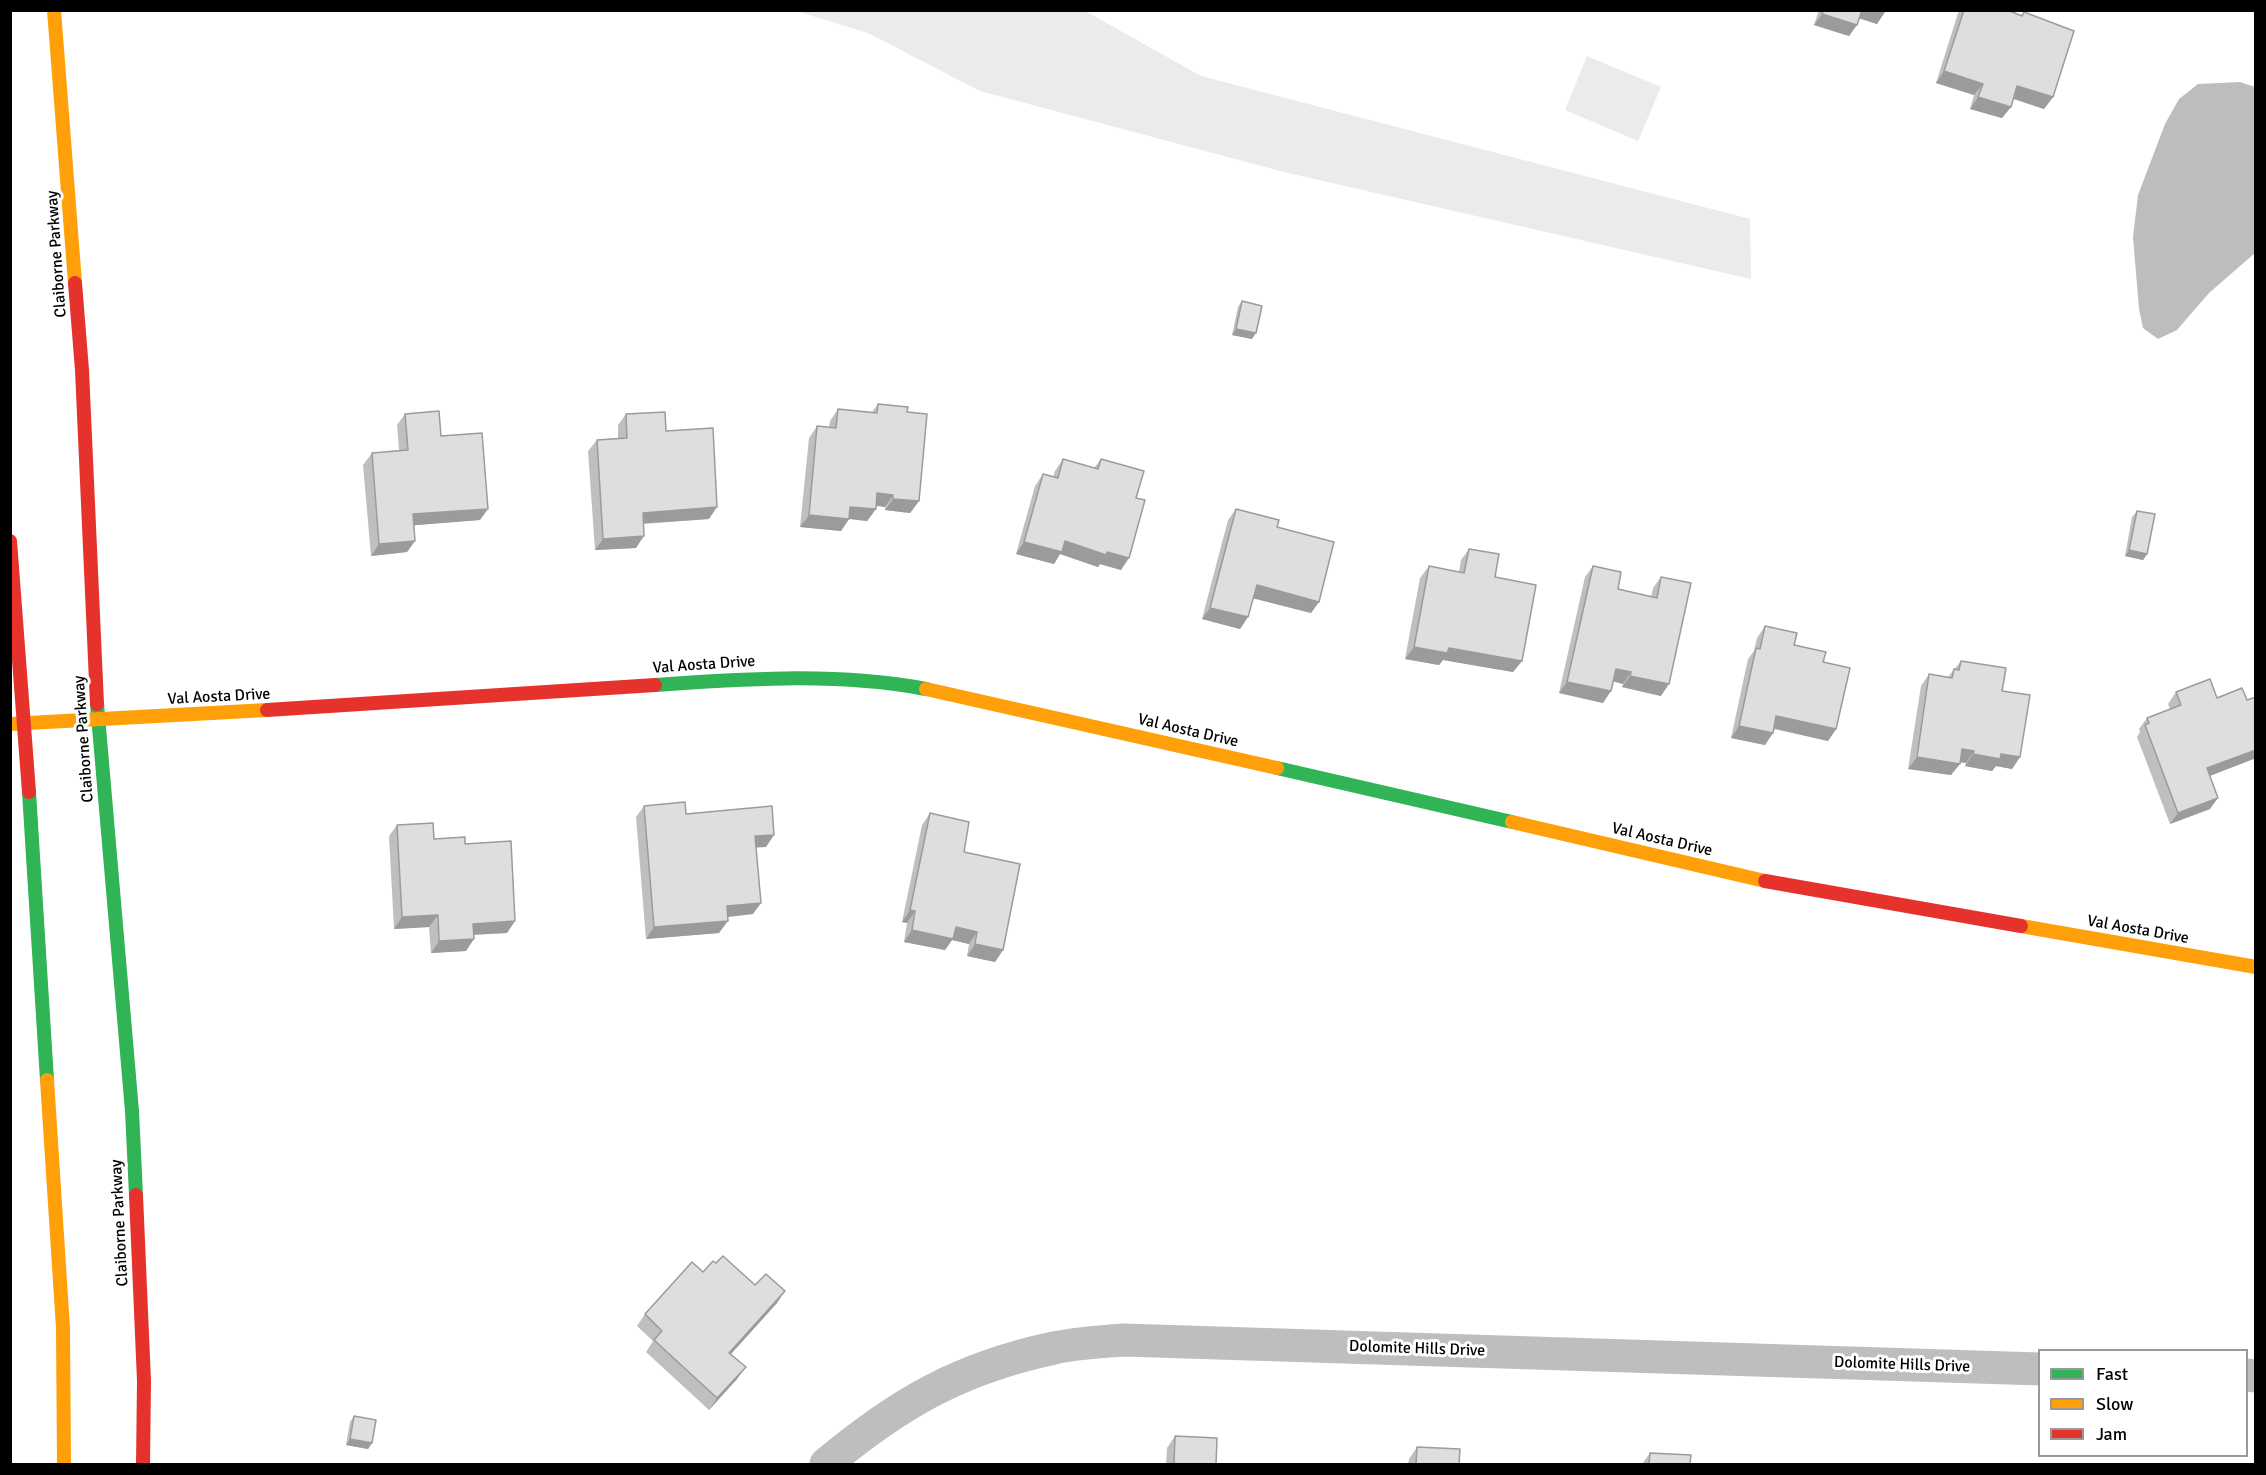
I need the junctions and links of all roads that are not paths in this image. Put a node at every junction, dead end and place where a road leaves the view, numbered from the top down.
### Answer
1 (54, 10) edge
2 (10, 541) edge
3 (98, 720) junction
4 (10, 724) edge
5 (25, 724) junction
6 (2256, 967) edge
7 (2038, 1369) edge
8 (64, 1464) edge
9 (142, 1464) edge
10 (826, 1464) edge

1 - 3 main road, Claiborne Parkway
2 - 5 main road
3 - 5 main road, Val Aosta Drive
3 - 6 main road, Val Aosta Drive
3 - 9 main road, Claiborne Parkway
4 - 5 main road, Val Aosta Drive
5 - 8 main road
7 - 10 street, Dolomite Hills Drive

